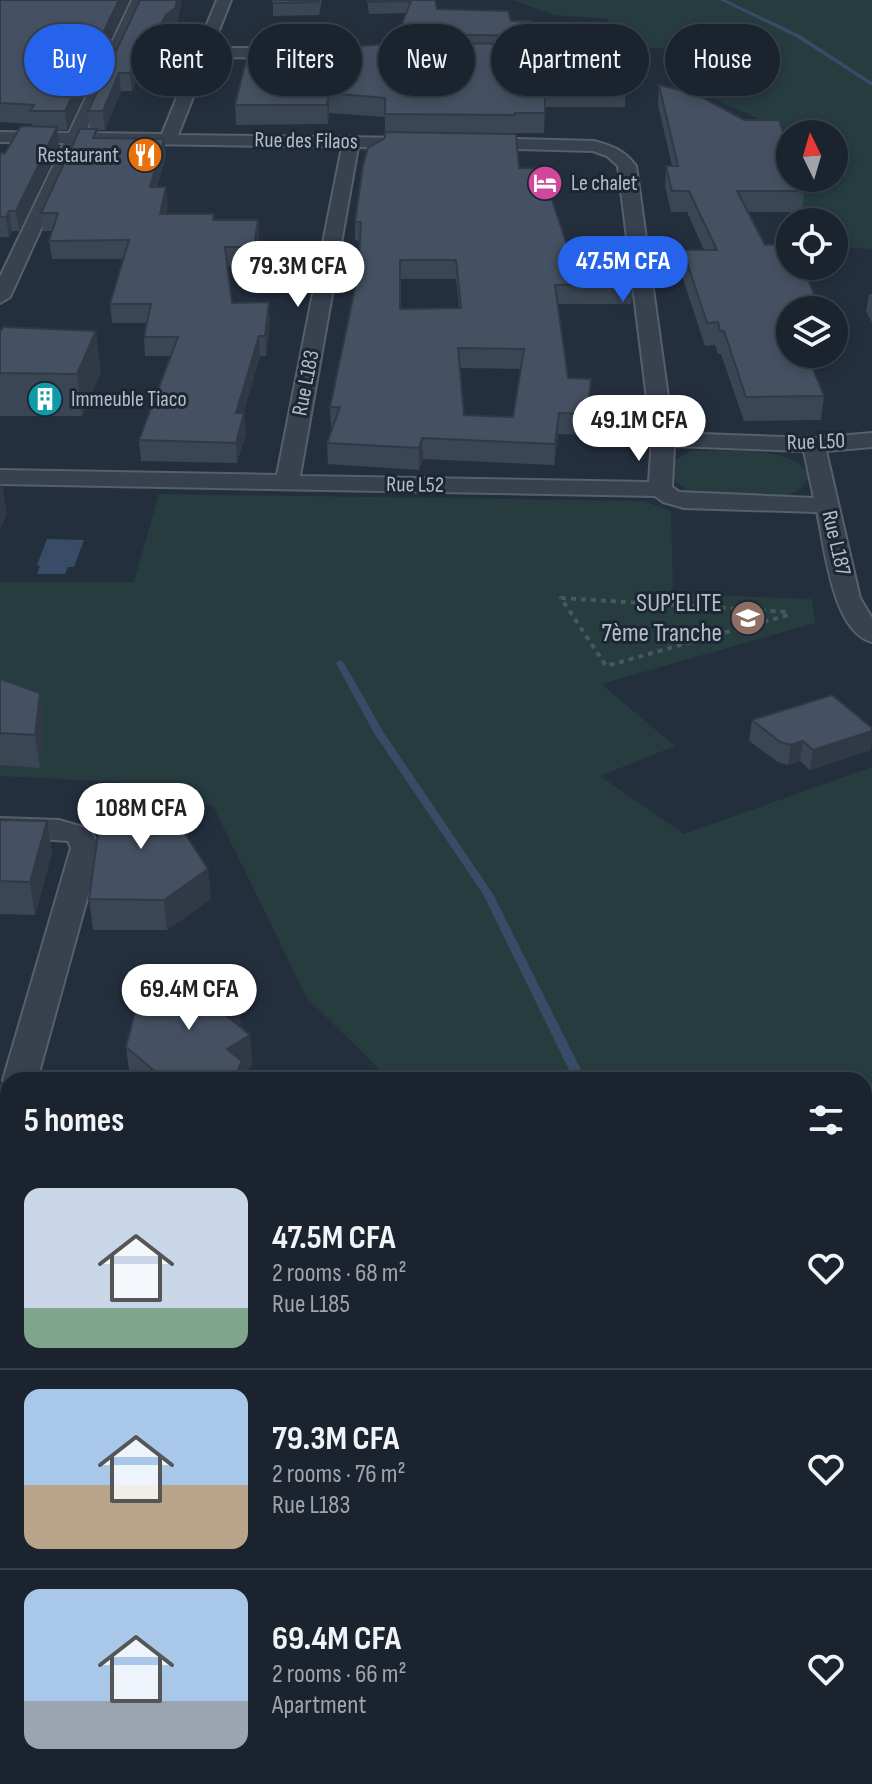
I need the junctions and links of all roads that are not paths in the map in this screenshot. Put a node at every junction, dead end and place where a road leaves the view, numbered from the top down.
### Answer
1 (139, 0) edge
2 (224, 0) edge
3 (215, 24) edge
4 (186, 96) edge
5 (0, 137) edge
6 (75, 138) junction
7 (168, 140) junction
8 (351, 142) junction
9 (0, 297) edge
10 (663, 439) junction
11 (872, 440) edge
12 (814, 445) junction
13 (0, 477) edge
14 (287, 483) junction
15 (660, 489) junction
16 (827, 505) junction
17 (872, 634) edge
18 (0, 827) edge
19 (22, 1072) edge

1 - 6 street
2 - 3 street
4 - 7 street
5 - 6 street, Rue des Filaos
6 - 7 street, Rue des Filaos
6 - 9 street
7 - 8 street, Rue des Filaos
8 - 10 street, Rue des Filaos
8 - 14 street, Rue L183
10 - 12 street, Rue L50
10 - 15 street
11 - 12 street, Rue L50
12 - 16 street, Rue L187
13 - 14 street, Rue L52
14 - 15 street, Rue L52
15 - 16 street, Rue L52
16 - 17 street, Rue L187
18 - 19 street

